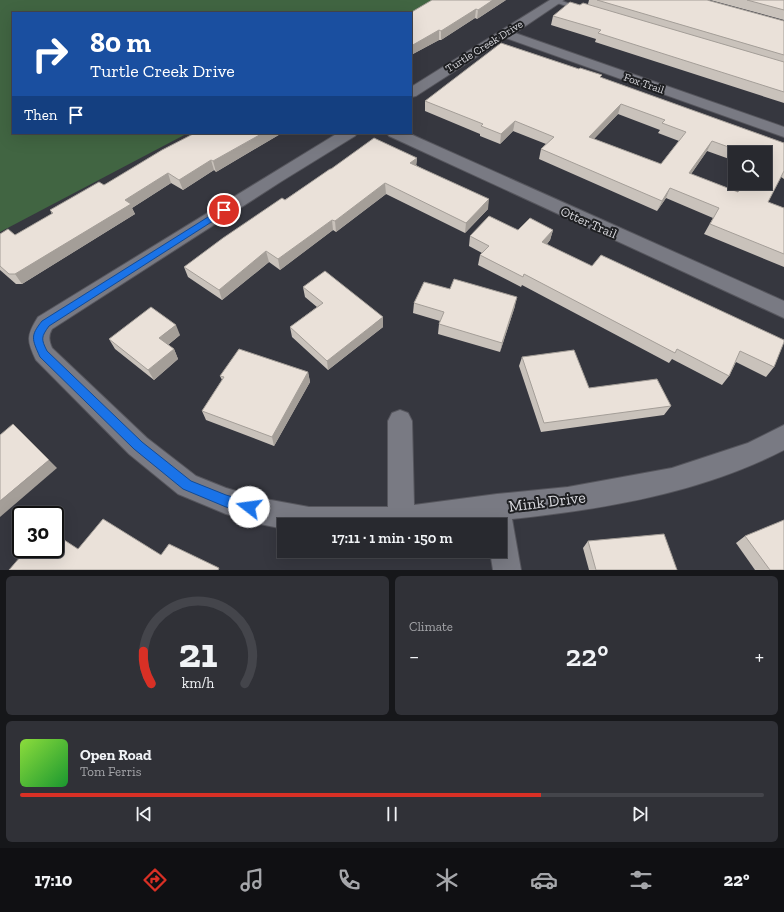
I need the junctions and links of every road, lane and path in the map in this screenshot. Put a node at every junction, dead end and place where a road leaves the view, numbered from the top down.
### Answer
1 (557, 1) edge
2 (586, 10) edge
3 (504, 33) junction
4 (412, 92) edge
5 (784, 132) edge
6 (347, 134) edge
7 (397, 134) edge
8 (784, 310) edge
9 (400, 421) dead end
10 (784, 436) edge
11 (497, 507) junction
12 (299, 518) edge
13 (401, 518) edge
14 (416, 518) edge
15 (507, 570) edge

1 - 2 lane
1 - 3 street, Turtle Creek Drive
3 - 4 street, Turtle Creek Drive
3 - 5 street, Fox Trail
6 - 12 street, Mink Drive
7 - 8 street, Otter Trail
9 - 13 street
10 - 11 street, Mink Drive
11 - 14 street, Mink Drive
11 - 15 street

